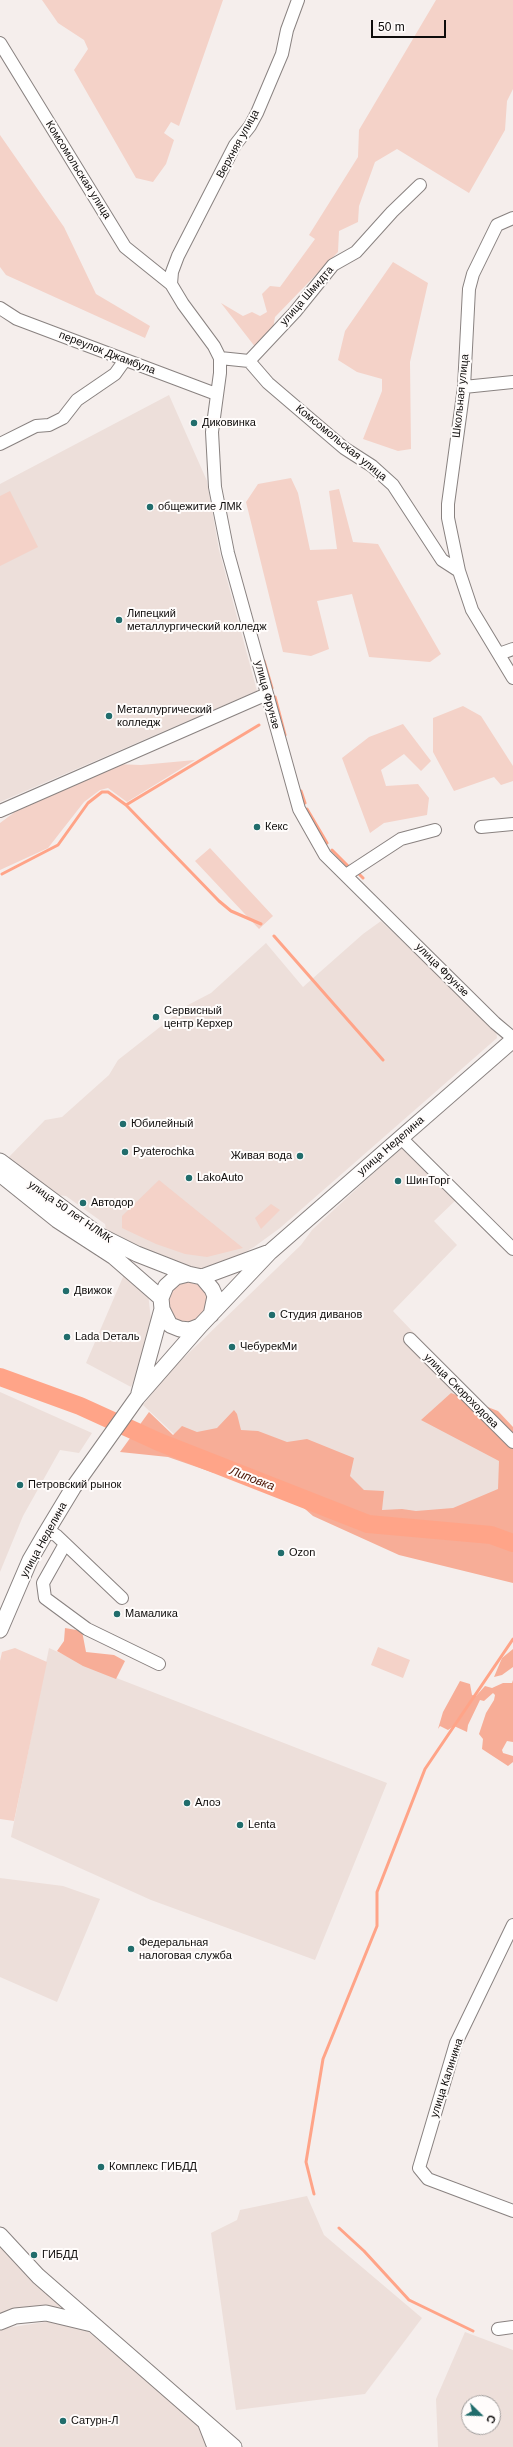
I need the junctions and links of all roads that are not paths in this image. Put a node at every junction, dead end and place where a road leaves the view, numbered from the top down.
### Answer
1 (298, 0) edge
2 (0, 43) edge
3 (420, 185) dead end
4 (513, 218) edge
5 (171, 284) junction
6 (0, 308) edge
7 (220, 358) junction
8 (125, 360) junction
9 (248, 362) junction
10 (513, 382) edge
11 (464, 387) junction
12 (216, 394) junction
13 (0, 444) edge
14 (459, 571) junction
15 (513, 649) edge
16 (500, 654) junction
17 (513, 678) edge
18 (267, 694) junction
19 (0, 811) edge
20 (513, 824) edge
21 (481, 826) dead end
22 (435, 830) dead end
23 (346, 875) junction
24 (513, 1039) edge
25 (401, 1138) junction
26 (0, 1161) edge
27 (0, 1174) edge
28 (513, 1250) edge
29 (270, 1252) junction
30 (195, 1276) junction
31 (161, 1304) junction
32 (206, 1320) junction
33 (410, 1339) dead end
34 (138, 1397) junction
35 (513, 1442) edge
36 (48, 1530) junction
37 (65, 1544) junction
38 (122, 1598) dead end
39 (0, 1630) edge
40 (159, 1664) dead end
41 (513, 1925) edge
42 (513, 2211) edge
43 (0, 2235) edge
44 (0, 2322) edge
45 (95, 2325) junction
46 (513, 2327) edge
47 (498, 2329) dead end
48 (203, 2419) junction
49 (215, 2447) edge
50 (234, 2447) edge

1 - 5 street, Верхняя улица
2 - 5 street, Комсомольская улица
3 - 9 street, улица Шмидта
4 - 11 street, Школьная улица
5 - 7 street
6 - 8 street, переулок Джамбула
7 - 9 street
7 - 12 street, улица Фрунзе
8 - 12 street, переулок Джамбула
8 - 13 street
9 - 14 street, Комсомольская улица
10 - 11 street
11 - 14 street, Школьная улица
12 - 18 street, улица Фрунзе
14 - 16 street
15 - 16 street
16 - 17 street
18 - 19 street
18 - 23 street, улица Фрунзе
20 - 21 street
22 - 23 street
23 - 24 street, улица Фрунзе
24 - 25 main road, улица Неделина
25 - 28 street
25 - 29 main road, улица Неделина
26 - 30 main road, улица 50 лет НЛМК
27 - 31 main road, улица 50 лет НЛМК
29 - 30 main road
29 - 32 main road
30 - 31 main road
30 - 32 main road
31 - 32 main road
31 - 34 main road
32 - 34 main road
33 - 35 street, улица Скороходова
34 - 36 main road, улица Неделина
36 - 37 street
36 - 39 main road, улица Неделина
37 - 38 street
37 - 40 street
41 - 42 street, улица Калинина
43 - 45 main road
44 - 45 main road
45 - 48 main road
46 - 47 street
48 - 49 main road
48 - 50 main road

